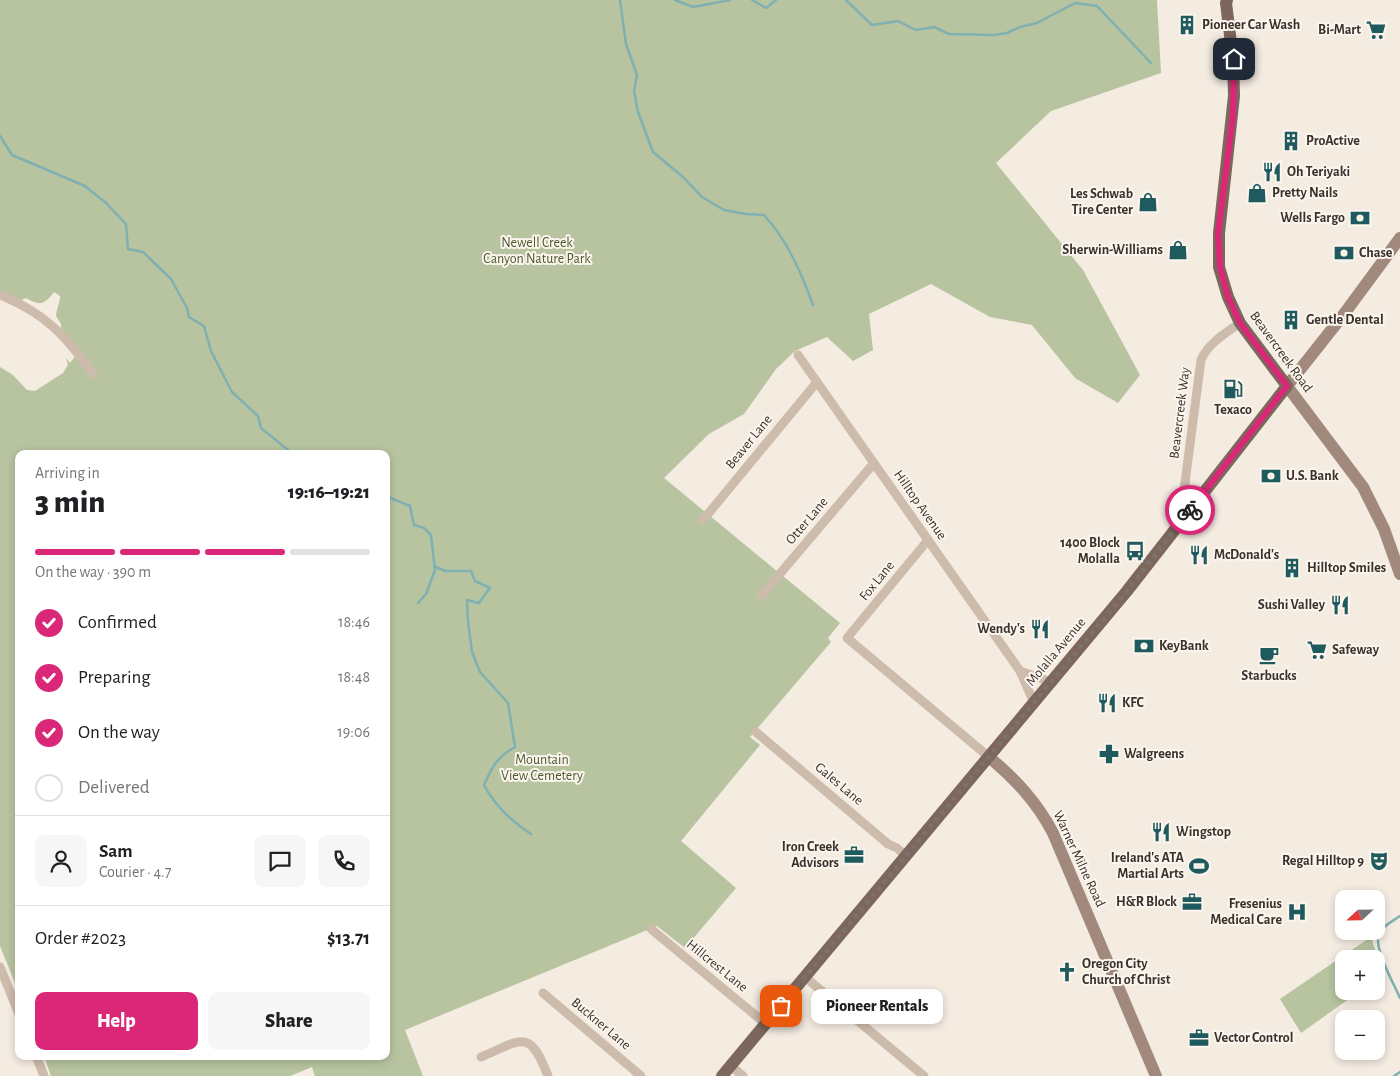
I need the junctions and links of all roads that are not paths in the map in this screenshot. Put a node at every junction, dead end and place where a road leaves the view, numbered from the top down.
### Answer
1 (1225, 1) edge
2 (1400, 238) edge
3 (0, 295) edge
4 (1240, 323) junction
5 (798, 355) dead end
6 (94, 375) dead end
7 (816, 382) junction
8 (1287, 386) junction
9 (874, 463) junction
10 (703, 520) dead end
11 (1180, 523) junction
12 (928, 540) junction
13 (1400, 574) edge
14 (762, 596) dead end
15 (847, 638) joint
16 (1020, 671) junction
17 (1051, 682) junction
18 (1034, 703) junction
19 (756, 732) dead end
20 (989, 756) junction
21 (906, 856) junction
22 (651, 929) dead end
23 (0, 967) edge
24 (805, 977) junction
25 (543, 993) dead end
26 (15, 1004) edge
27 (766, 1024) junction
28 (481, 1057) dead end
29 (38, 1060) edge
30 (731, 1066) junction
31 (44, 1076) edge
32 (548, 1076) edge
33 (641, 1076) edge
34 (722, 1076) edge
35 (743, 1076) edge
36 (924, 1076) edge
37 (1156, 1076) edge

1 - 4 main road, Beavercreek Road
2 - 8 main road, Molalla Avenue
3 - 6 street
4 - 8 main road, Beavercreek Road
4 - 11 street, Beavercreek Way
5 - 7 street, Hilltop Avenue
7 - 9 street, Hilltop Avenue
7 - 10 street, Beaver Lane
8 - 11 main road, Molalla Avenue
8 - 13 main road, Beavercreek Road
9 - 12 street, Hilltop Avenue
9 - 14 street, Otter Lane
11 - 17 main road, Molalla Avenue
12 - 15 street, Fox Lane
12 - 16 street, Hilltop Avenue
15 - 20 street, Warner Milne Road
16 - 17 street
16 - 18 street, Hilltop Avenue
17 - 18 main road, Molalla Avenue
18 - 20 main road, Molalla Avenue
19 - 21 street, Gales Lane
20 - 21 main road, Molalla Avenue
20 - 37 main road, Warner Milne Road
21 - 24 main road, Molalla Avenue
22 - 27 street, Hillcrest Lane
23 - 26 street
24 - 27 main road, Molalla Avenue
24 - 36 street
25 - 33 street, Buckner Lane
27 - 30 main road, Molalla Avenue
28 - 32 street
29 - 31 street
30 - 34 main road, Molalla Avenue
30 - 35 street

